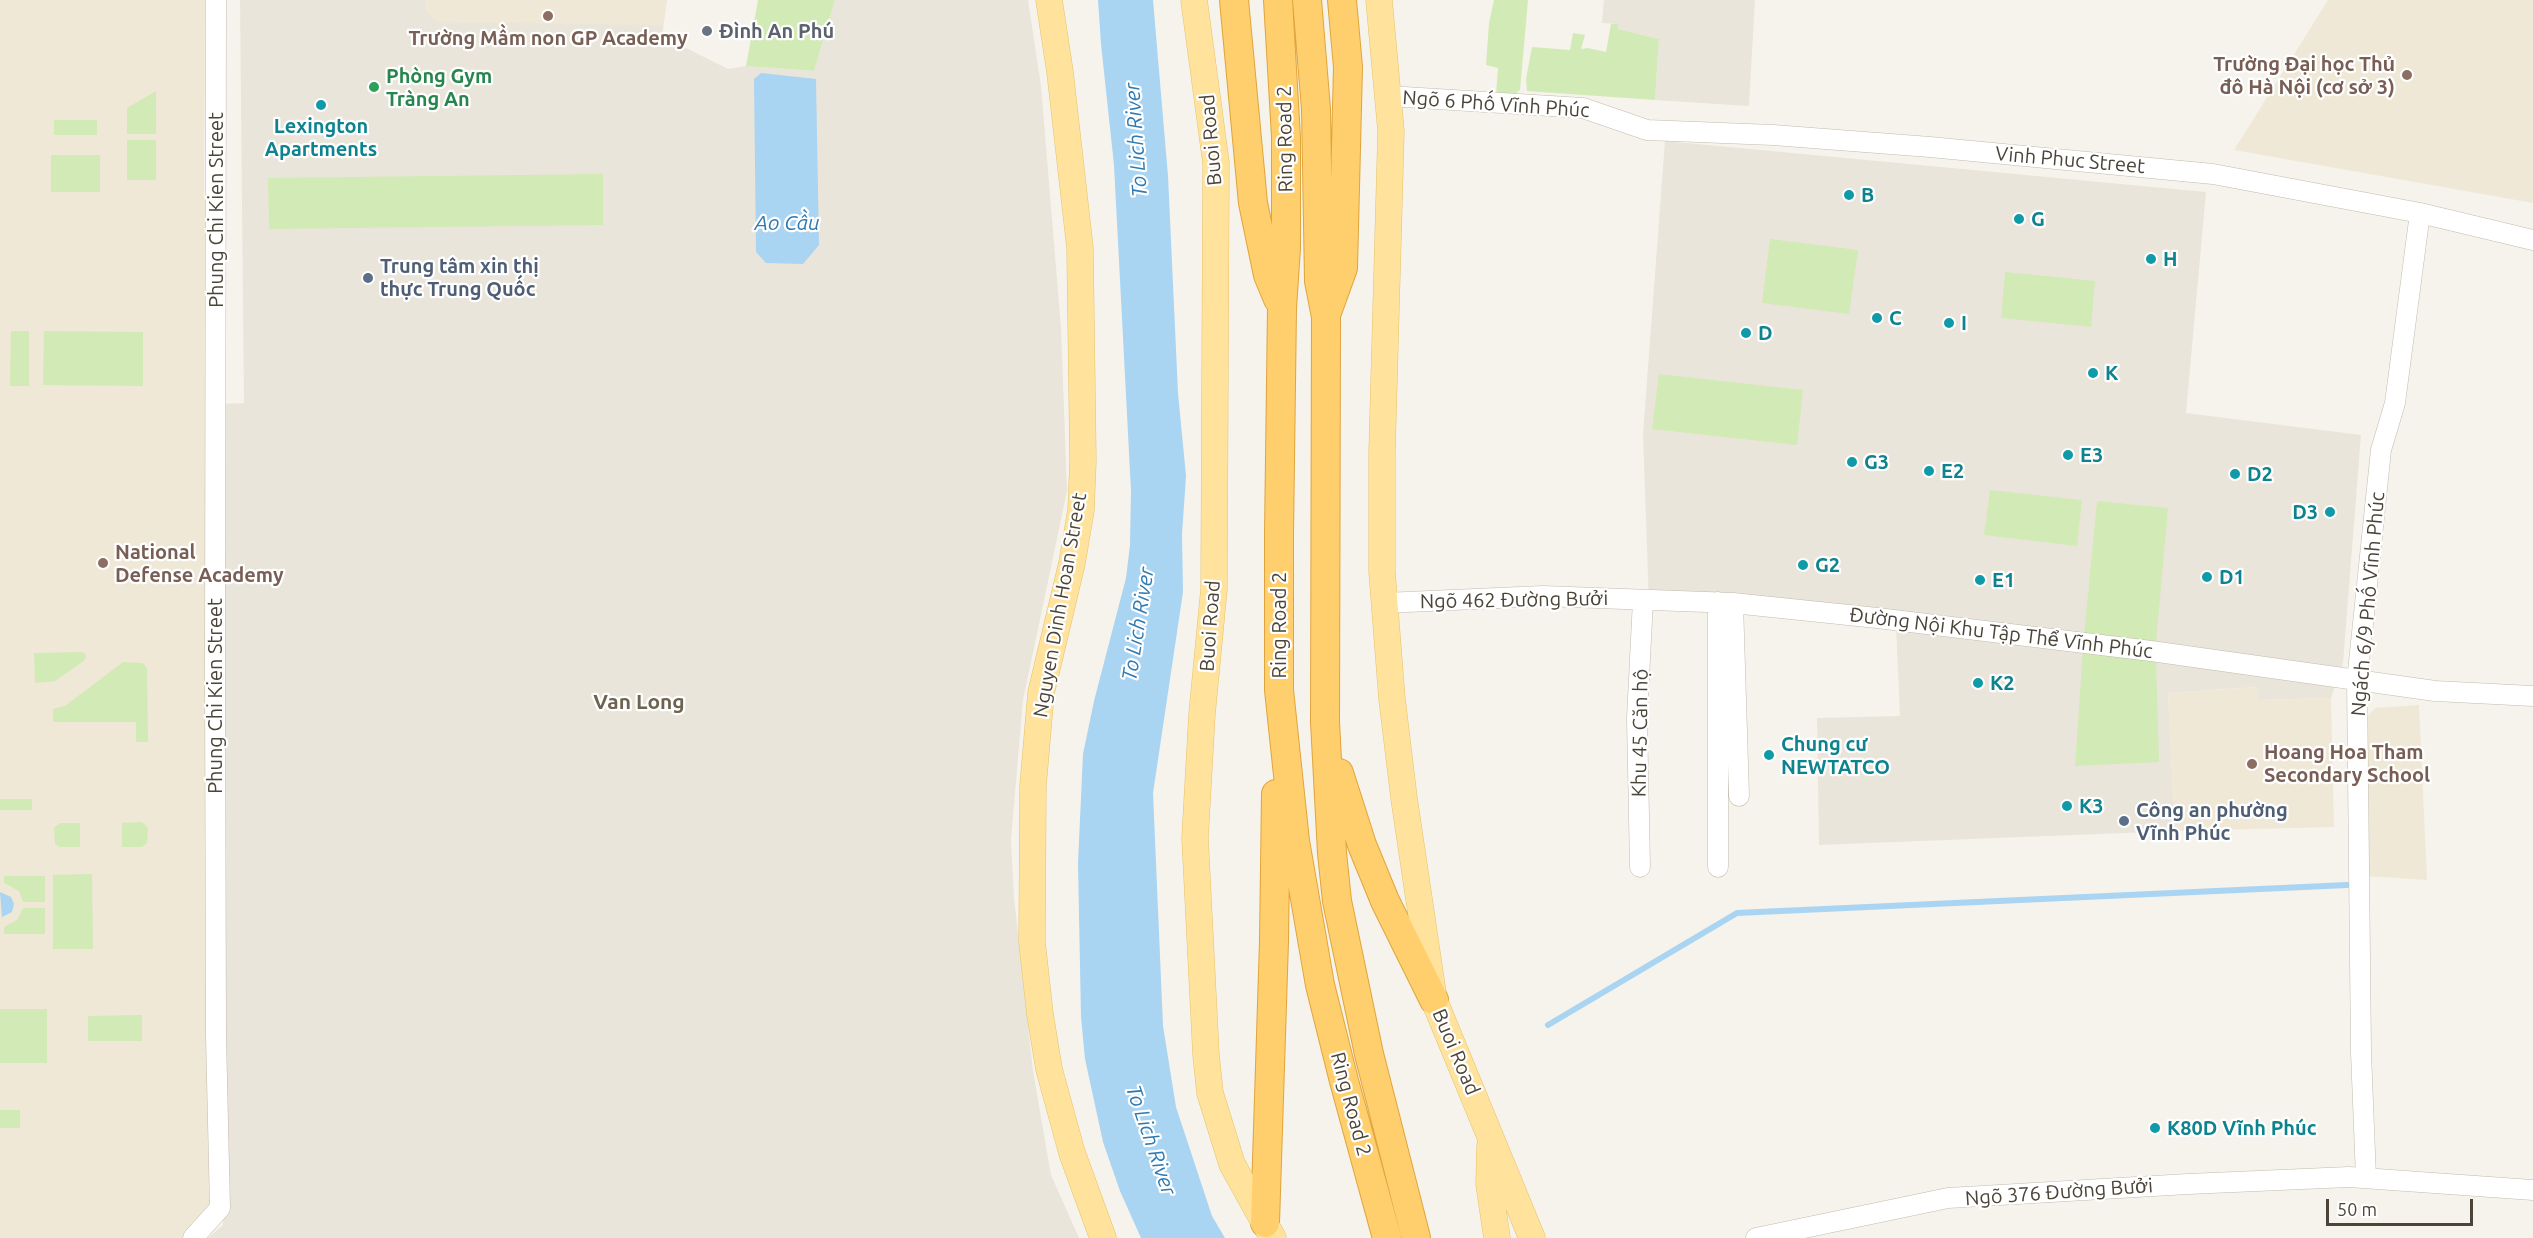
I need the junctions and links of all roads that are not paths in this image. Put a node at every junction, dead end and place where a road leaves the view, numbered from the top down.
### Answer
1 (216, 0) edge
2 (1049, 0) edge
3 (1194, 0) edge
4 (1234, 0) edge
5 (1278, 0) edge
6 (1307, 0) edge
7 (1342, 0) edge
8 (1379, 0) edge
9 (1388, 96) junction
10 (1605, 114) joint
11 (2420, 213) junction
12 (2533, 240) edge
13 (1282, 308) junction
14 (1326, 317) junction
15 (1643, 600) junction
16 (1384, 603) junction
17 (1726, 603) junction
18 (2357, 681) junction
19 (1279, 690) junction
20 (2533, 696) edge
21 (1325, 722) junction
22 (1739, 796) dead end
23 (1640, 867) dead end
24 (1718, 867) dead end
25 (1434, 1000) junction
26 (1490, 1134) junction
27 (2366, 1178) junction
28 (2533, 1190) edge
29 (1269, 1231) edge
30 (193, 1238) edge
31 (1103, 1238) edge
32 (1387, 1238) edge
33 (1416, 1238) edge
34 (1497, 1238) edge
35 (1532, 1238) edge
36 (1756, 1238) edge

1 - 30 street, Phung Chi Kien Street
2 - 31 main road, Nguyen Dinh Hoan Street
3 - 29 main road, Buoi Road
4 - 13 highway
5 - 13 highway, Ring Road 2
6 - 14 highway, Ring Road 2
7 - 14 highway
8 - 9 main road, Buoi Road
9 - 10 street, Ngõ 6 Phố Vĩnh Phúc
9 - 16 main road, Buoi Road
10 - 11 street, Vinh Phuc Street
11 - 12 street, Vinh Phuc Street
11 - 18 street, Ngách 6/9 Phố Vĩnh Phúc
13 - 19 highway, Ring Road 2
14 - 21 highway, Ring Road 2
15 - 16 street, Ngõ 462 Đường Bưởi
15 - 17 street, Đường Nội Khu Tập Thể Vĩnh Phúc
15 - 23 street, Khu 45 Căn hộ
16 - 25 main road, Buoi Road
17 - 18 street, Đường Nội Khu Tập Thể Vĩnh Phúc
17 - 22 street
17 - 24 street
18 - 20 street, Đường Nội Khu Tập Thể Vĩnh Phúc
18 - 27 street, Ngách 6/9 Phố Vĩnh Phúc
19 - 29 highway
19 - 32 highway, Ring Road 2
21 - 25 highway
21 - 33 highway, Ring Road 2
25 - 26 main road, Buoi Road
26 - 34 main road, Buoi Road
26 - 35 main road, Buoi Road
27 - 28 street, Ngõ 376 Đường Bưởi
27 - 36 street, Ngõ 376 Đường Bưởi

